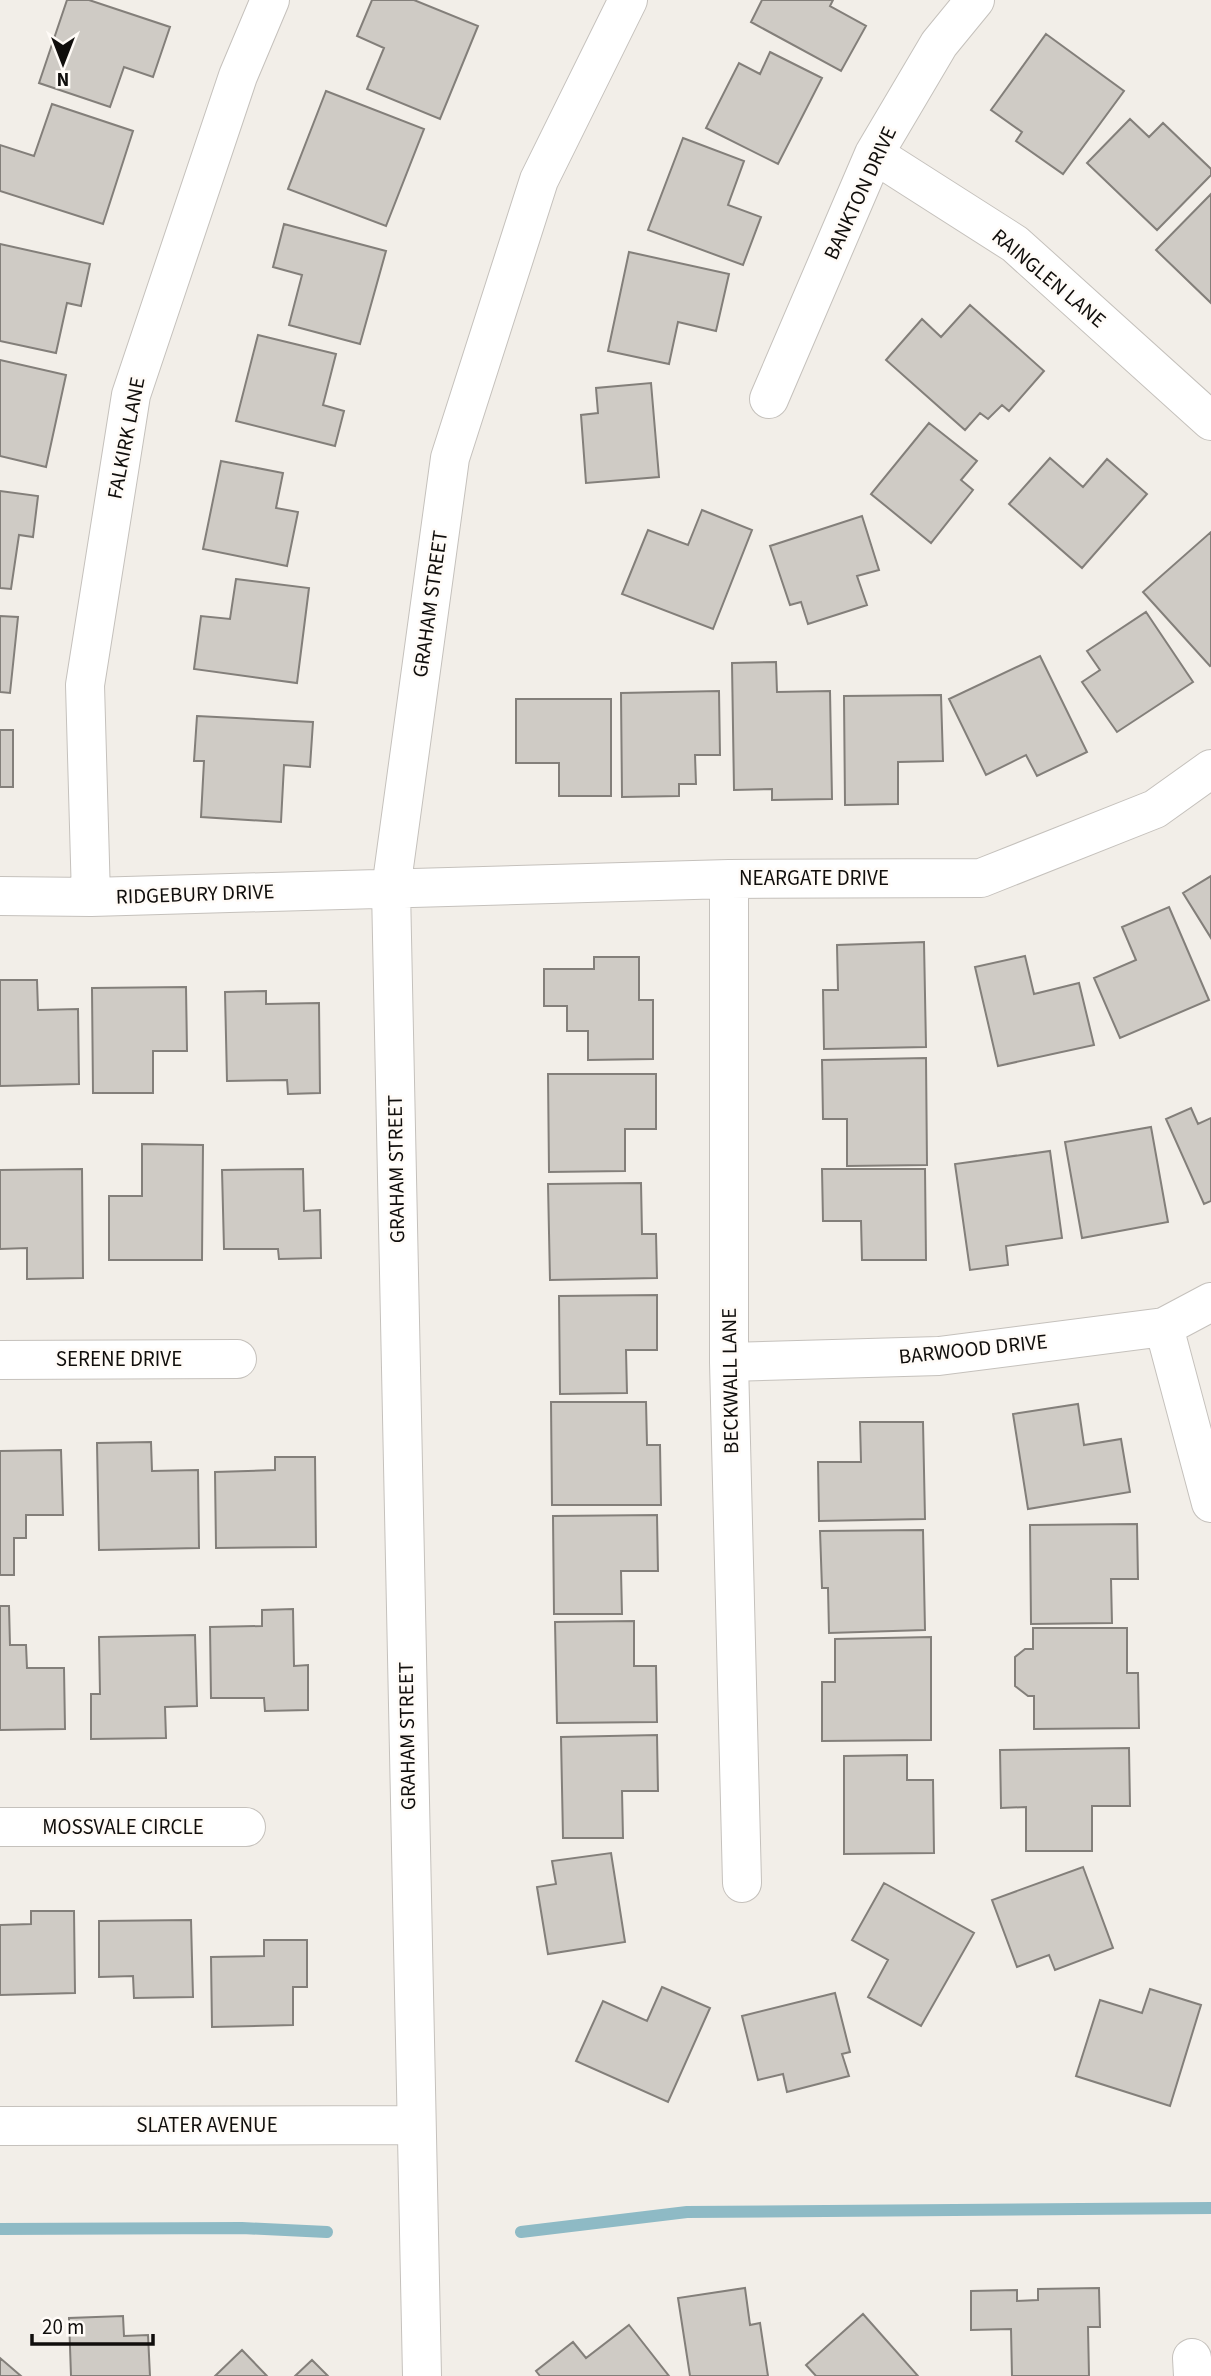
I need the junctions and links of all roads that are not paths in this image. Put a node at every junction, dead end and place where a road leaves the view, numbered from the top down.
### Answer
1 (270, 0) edge
2 (628, 0) edge
3 (975, 0) edge
4 (874, 153) junction
5 (769, 399) dead end
6 (1211, 421) edge
7 (1211, 769) edge
8 (729, 878) junction
9 (391, 889) junction
10 (0, 896) edge
11 (91, 897) junction
12 (1211, 1302) edge
13 (1164, 1327) junction
14 (237, 1359) dead end
15 (0, 1360) edge
16 (729, 1362) junction
17 (1211, 1503) edge
18 (0, 1827) edge
19 (246, 1827) dead end
20 (742, 1883) dead end
21 (414, 2125) junction
22 (0, 2126) edge
23 (422, 2376) edge

1 - 11 street, FALKIRK LANE
2 - 9 street, GRAHAM STREET
3 - 4 street, BANKTON DRIVE
4 - 5 street, BANKTON DRIVE
4 - 6 street, RAINGLEN LANE
7 - 8 street, NEARGATE DRIVE
8 - 9 street, NEARGATE DRIVE
8 - 16 street, BECKWALL LANE
9 - 11 street, RIDGEBURY DRIVE
9 - 21 street, GRAHAM STREET
10 - 11 street, RIDGEBURY DRIVE
12 - 13 street, BARWOOD DRIVE
13 - 16 street, BARWOOD DRIVE
13 - 17 street
14 - 15 street, SERENE DRIVE
16 - 20 street, BECKWALL LANE
18 - 19 street, MOSSVALE CIRCLE
21 - 22 street, SLATER AVENUE
21 - 23 street, GRAHAM STREET

